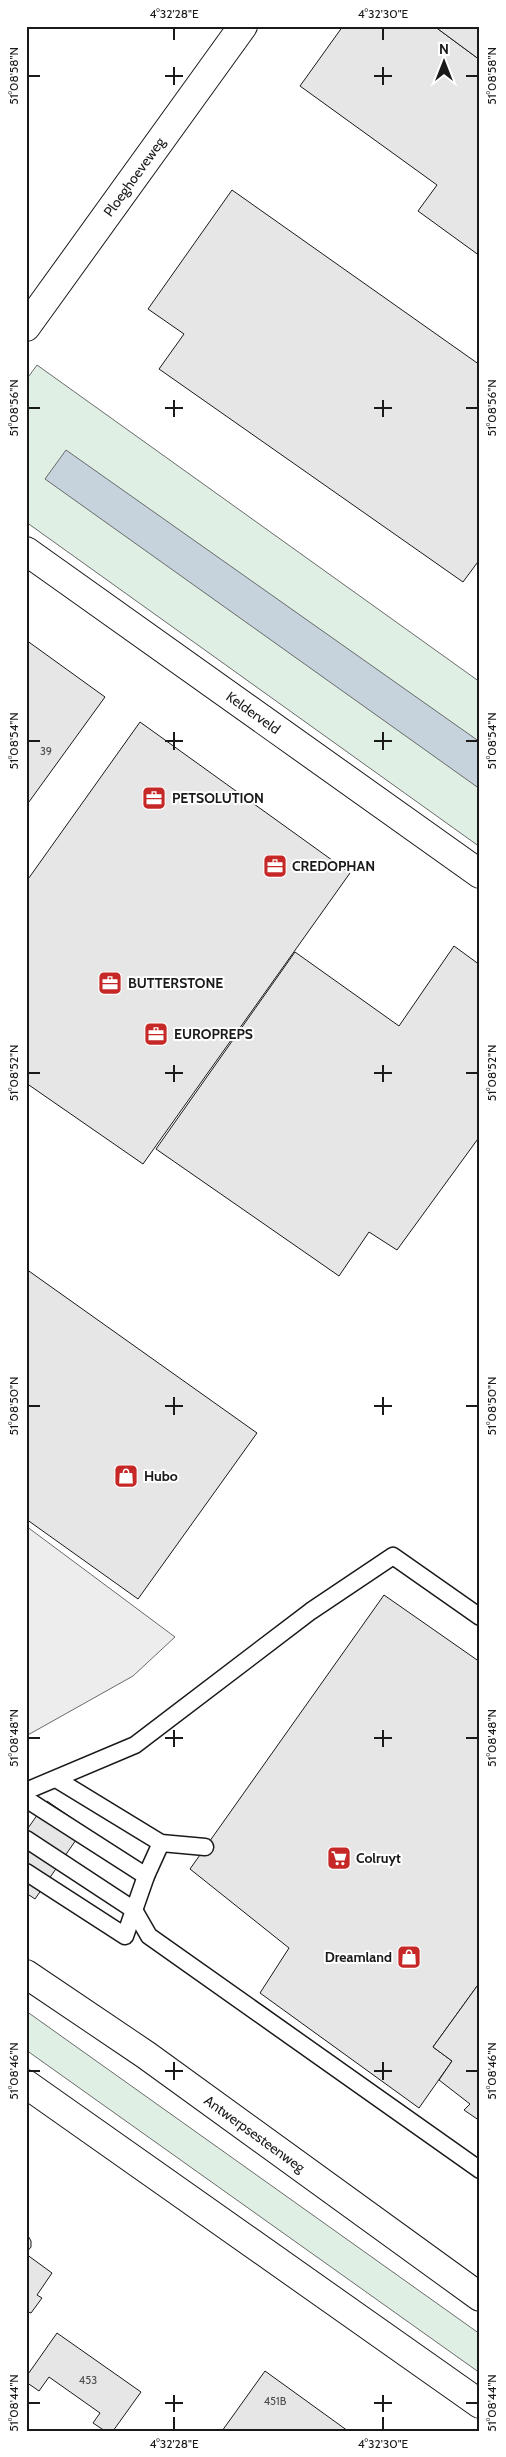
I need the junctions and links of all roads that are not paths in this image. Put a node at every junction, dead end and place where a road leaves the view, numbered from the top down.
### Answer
1 (243, 26) edge
2 (26, 327) edge
3 (26, 551) edge
4 (480, 874) edge
5 (480, 1616) edge
6 (56, 1780) junction
7 (26, 1791) edge
8 (26, 1799) edge
9 (26, 1839) edge
10 (161, 1843) junction
11 (205, 1847) dead end
12 (26, 1872) edge
13 (146, 1876) junction
14 (134, 1910) junction
15 (26, 1974) edge
16 (26, 2084) edge
17 (480, 2170) edge
18 (480, 2297) edge
19 (480, 2404) edge

1 - 2 main road, Ploeghoeveweg
3 - 4 main road, Kelderveld
5 - 6 lane
6 - 7 lane
6 - 10 lane
8 - 13 lane
9 - 14 lane
10 - 11 lane
10 - 13 lane
12 - 14 lane
13 - 14 lane
14 - 17 lane
15 - 18 main road, Antwerpsesteenweg
16 - 19 main road

